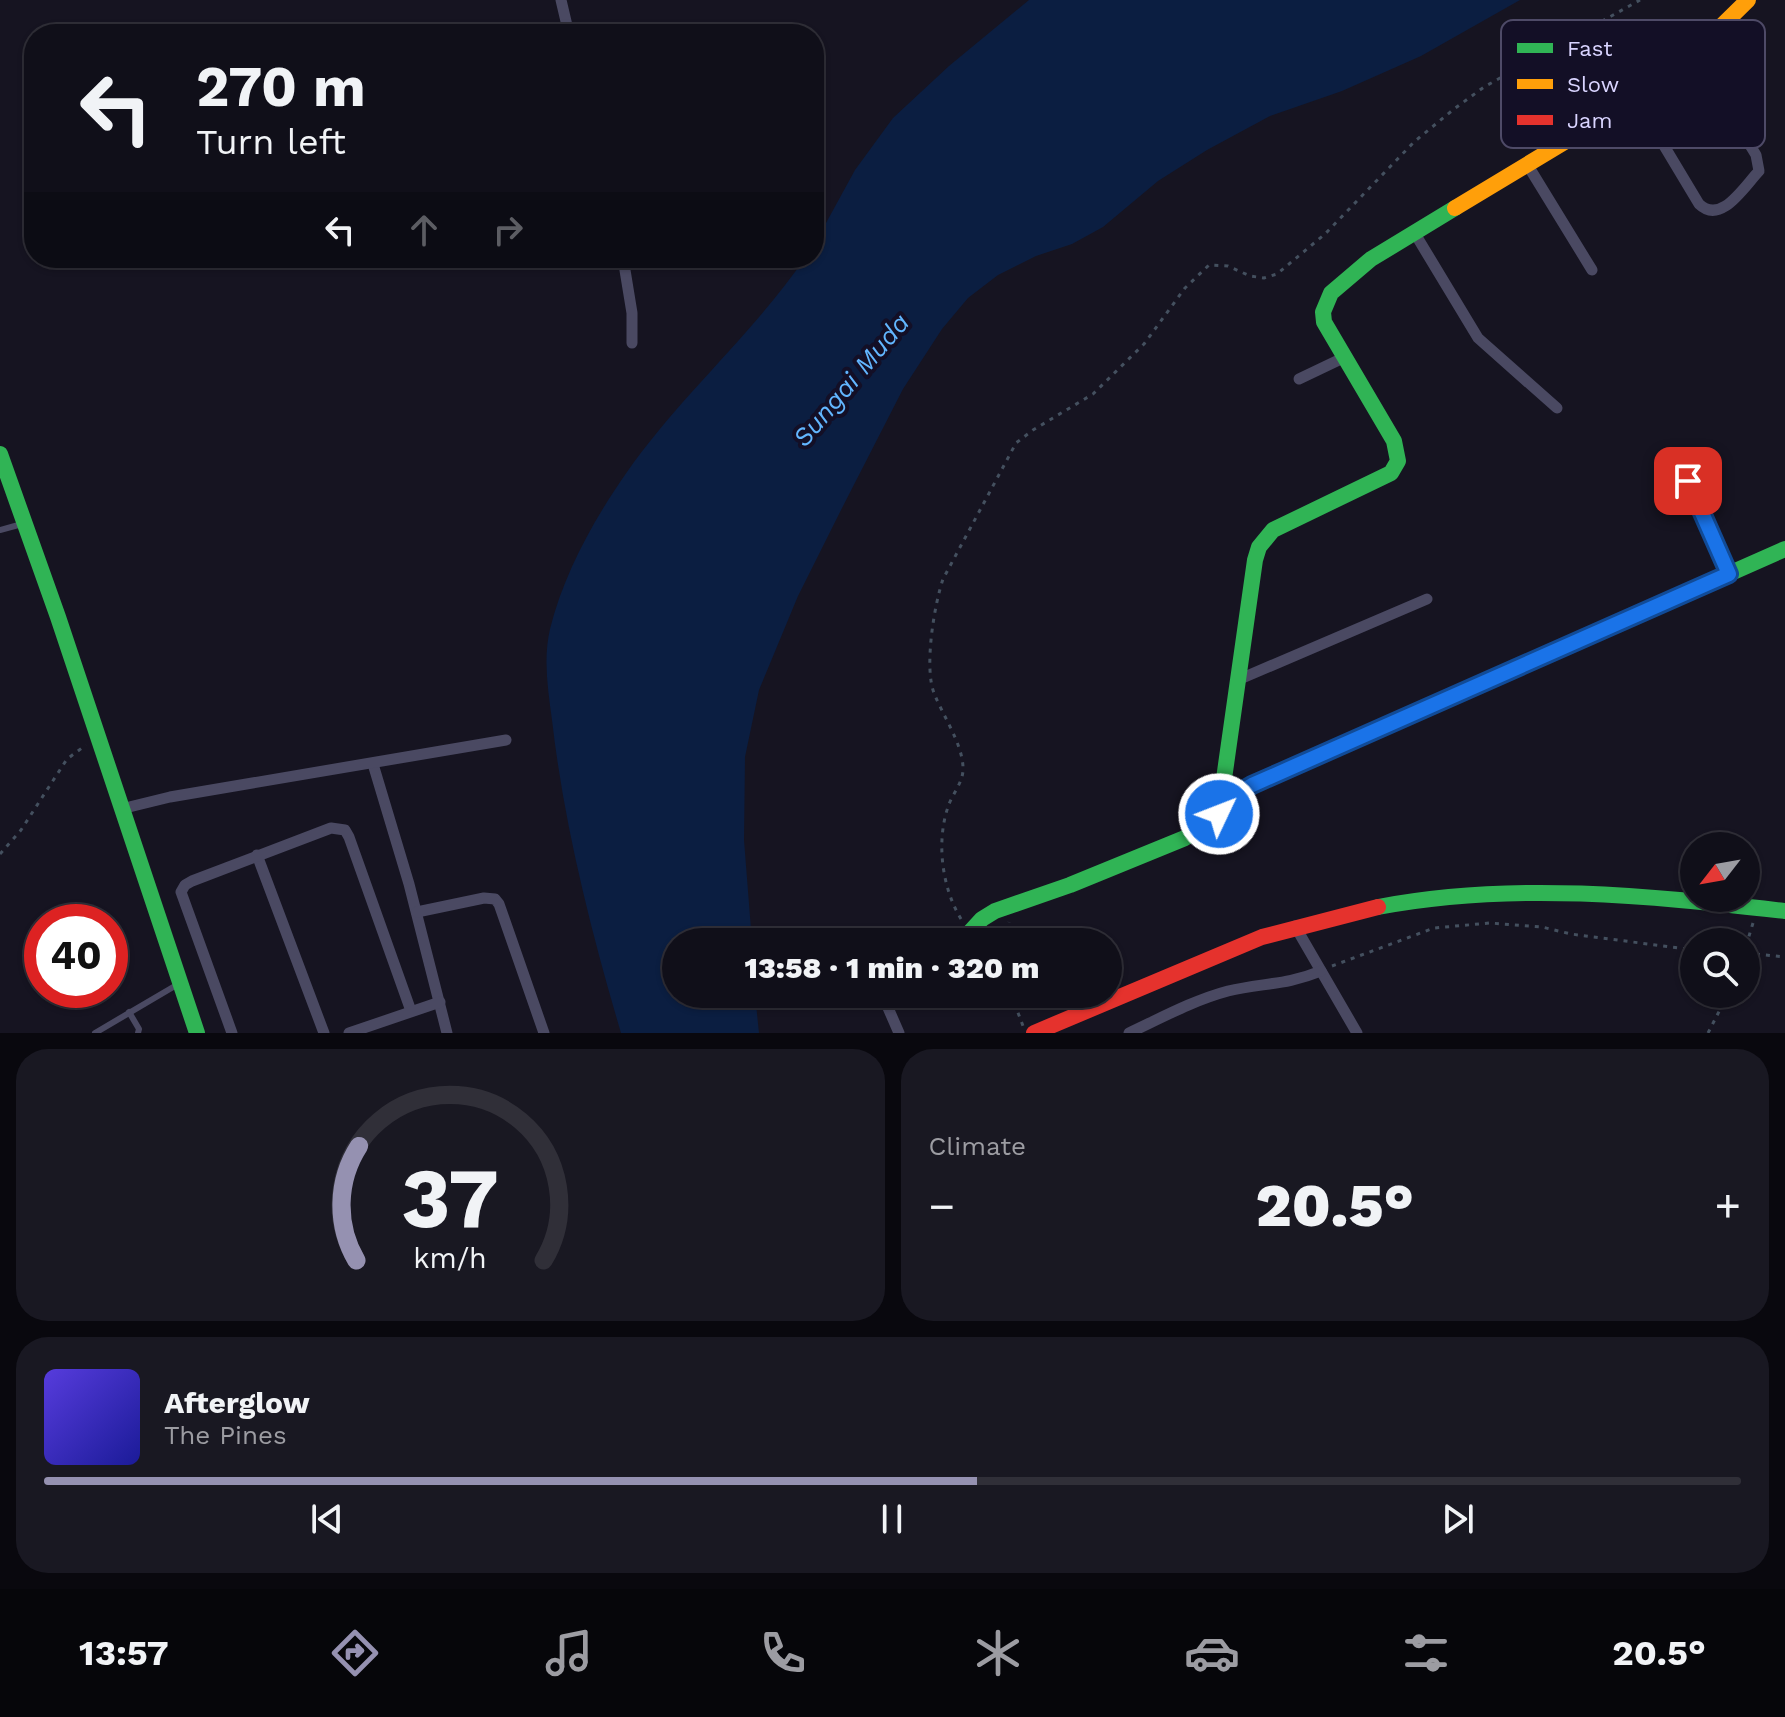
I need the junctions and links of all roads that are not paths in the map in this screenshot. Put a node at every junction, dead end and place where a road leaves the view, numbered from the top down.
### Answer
1 (561, 0) edge
2 (1748, 0) edge
3 (1728, 20) edge
4 (567, 24) edge
5 (1554, 148) edge
6 (1665, 148) edge
7 (1752, 148) edge
8 (1527, 164) junction
9 (1414, 232) junction
10 (625, 268) edge
11 (1592, 270) dead end
12 (632, 343) dead end
13 (1343, 358) junction
14 (1299, 379) dead end
15 (1557, 408) dead end
16 (0, 454) edge
17 (1688, 481) dead end
18 (25, 523) junction
19 (0, 530) edge
20 (1785, 549) edge
21 (1729, 574) junction
22 (1427, 599) dead end
23 (1240, 679) junction
24 (506, 740) dead end
25 (373, 764) junction
26 (121, 809) junction
27 (1219, 814) junction
28 (257, 855) junction
29 (1785, 911) edge
30 (417, 912) junction
31 (1295, 926) junction
32 (974, 928) edge
33 (1321, 971) junction
34 (180, 983) junction
35 (440, 1002) junction
36 (888, 1008) edge
37 (411, 1011) junction
38 (129, 1012) junction
39 (95, 1033) edge
40 (138, 1033) edge
41 (197, 1033) edge
42 (232, 1033) edge
43 (324, 1033) edge
44 (349, 1033) edge
45 (447, 1033) edge
46 (544, 1033) edge
47 (899, 1033) edge
48 (1034, 1033) edge
49 (1129, 1033) edge
50 (1357, 1033) edge

1 - 4 street
2 - 3 street
5 - 8 street
6 - 7 street
8 - 9 street
8 - 11 street
9 - 13 street
9 - 15 street
10 - 12 street
13 - 14 street
13 - 23 street
16 - 18 street
17 - 21 street
18 - 19 lane
18 - 26 street
20 - 21 street
21 - 27 street
22 - 23 street
23 - 27 street
24 - 25 street
25 - 26 street
25 - 30 street
26 - 34 street
27 - 32 street
28 - 37 street
28 - 42 street
28 - 43 street
29 - 31 street
30 - 35 street
30 - 46 street
31 - 33 street
31 - 48 street
33 - 49 street
33 - 50 street
34 - 38 lane
34 - 41 street
35 - 37 street
35 - 45 street
36 - 47 street
37 - 44 street
38 - 39 lane
38 - 40 lane

